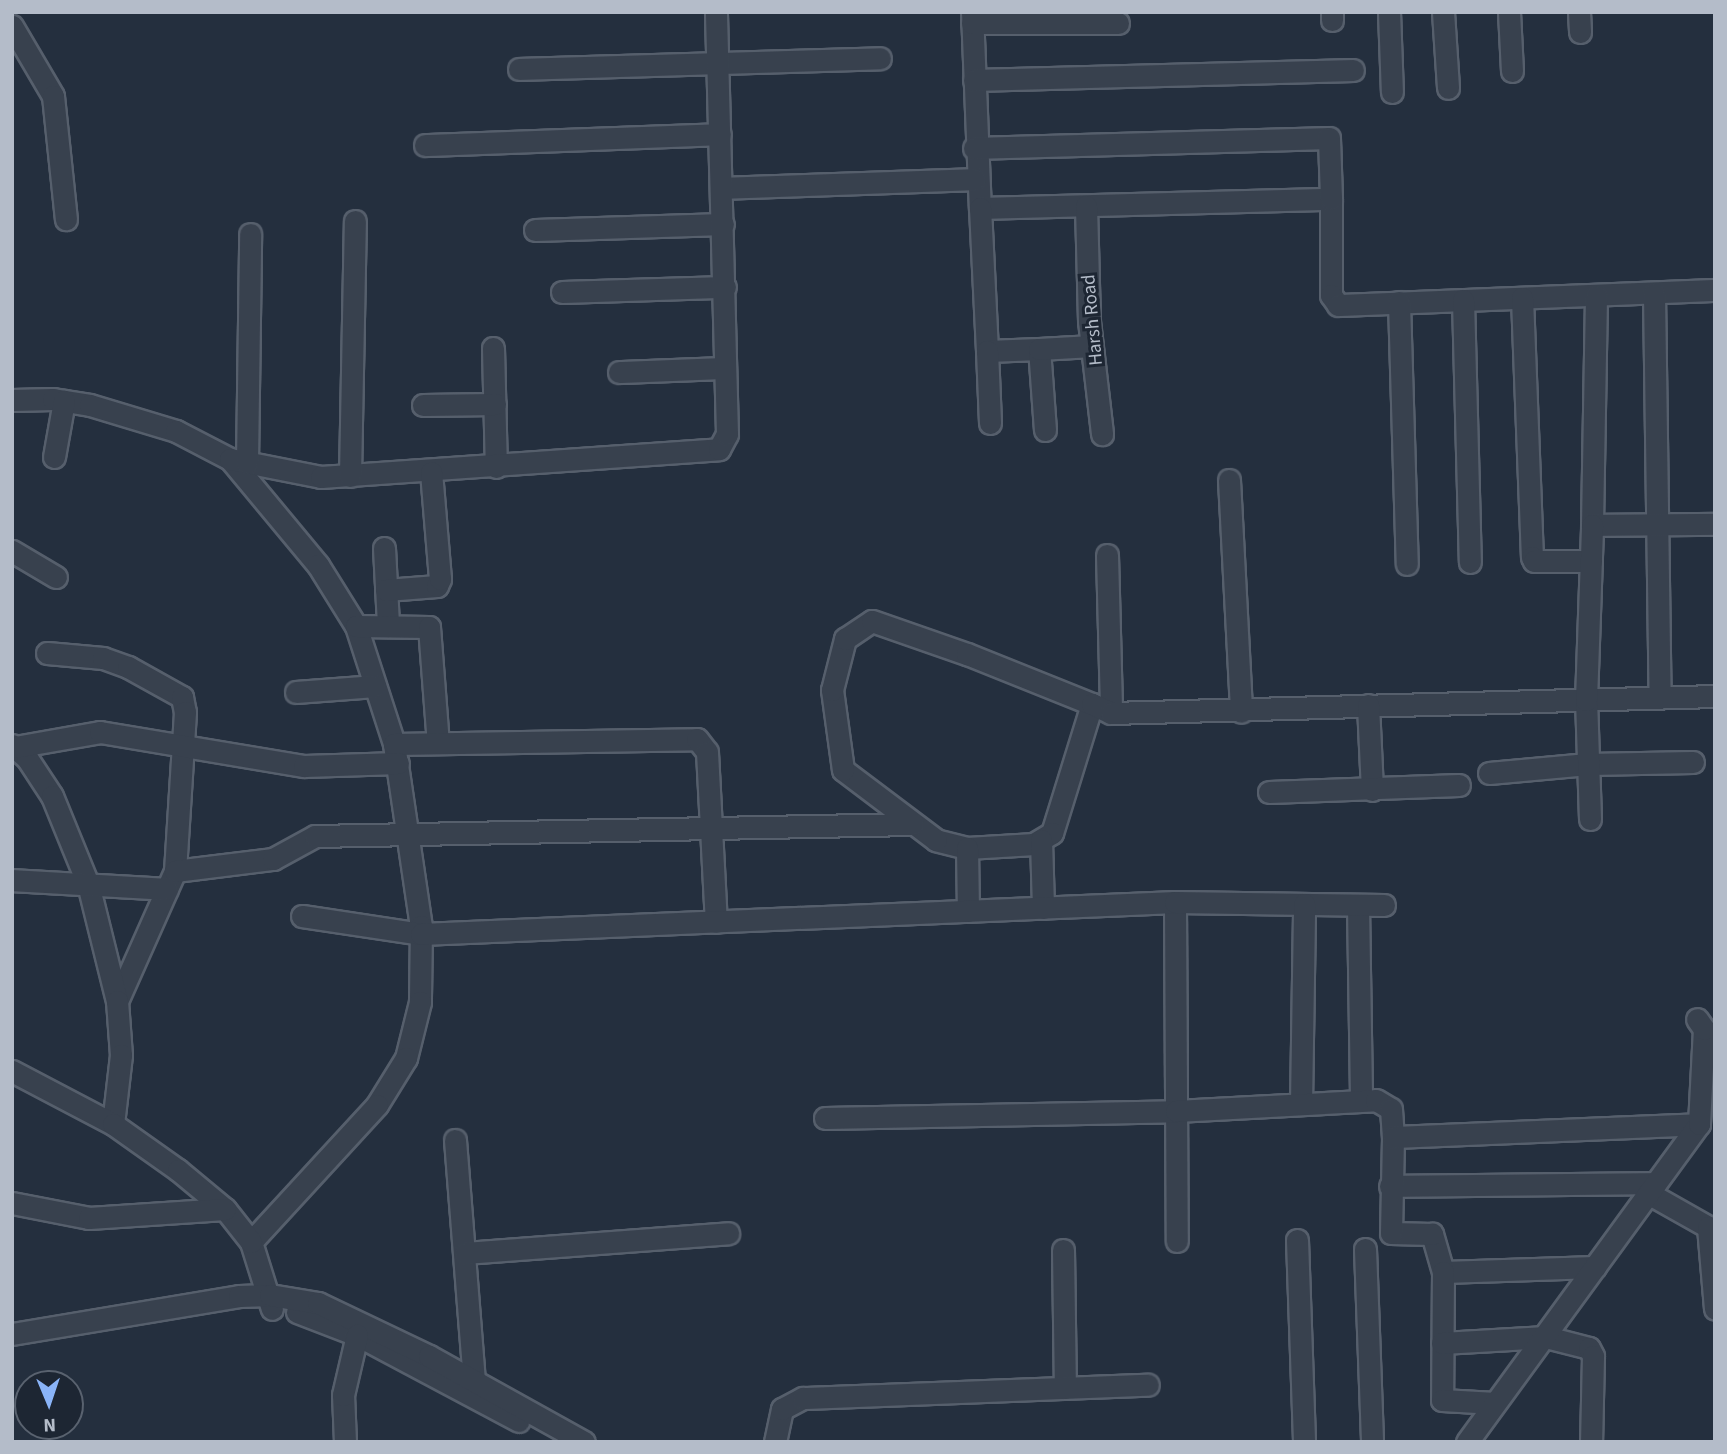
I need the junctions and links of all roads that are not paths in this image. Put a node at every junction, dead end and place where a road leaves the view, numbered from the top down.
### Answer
1 (716, 12) edge
2 (1389, 12) edge
3 (1443, 12) edge
4 (1509, 12) edge
5 (972, 18) edge
6 (1118, 23) dead end
7 (12, 26) edge
8 (880, 58) dead end
9 (717, 62) junction
10 (519, 69) dead end
11 (1353, 71) dead end
12 (1512, 71) dead end
13 (974, 80) junction
14 (1448, 88) dead end
15 (1392, 92) dead end
16 (720, 134) junction
17 (425, 145) dead end
18 (974, 149) junction
19 (975, 179) junction
20 (722, 188) junction
21 (1331, 199) junction
22 (1086, 206) junction
23 (980, 208) junction
24 (66, 219) dead end
25 (355, 222) dead end
26 (723, 224) junction
27 (534, 230) dead end
28 (250, 234) dead end
29 (725, 287) junction
30 (1715, 290) edge
31 (562, 292) dead end
32 (1654, 293) junction
33 (1595, 296) junction
34 (1522, 298) junction
35 (1463, 300) junction
36 (1399, 302) junction
37 (1091, 346) junction
38 (493, 348) dead end
39 (1039, 349) junction
40 (987, 351) junction
41 (725, 368) junction
42 (619, 372) dead end
43 (12, 400) edge
44 (64, 401) junction
45 (495, 404) junction
46 (423, 405) dead end
47 (990, 423) dead end
48 (1045, 430) dead end
49 (1102, 434) dead end
50 (54, 457) dead end
51 (238, 461) junction
52 (496, 467) junction
53 (432, 472) junction
54 (350, 476) junction
55 (1229, 480) dead end
56 (1715, 524) edge
57 (1592, 525) junction
58 (1656, 526) junction
59 (384, 548) dead end
60 (12, 551) edge
61 (1107, 555) dead end
62 (1591, 561) junction
63 (1470, 562) dead end
64 (1407, 564) dead end
65 (56, 577) dead end
66 (386, 590) junction
67 (388, 625) junction
68 (356, 626) junction
69 (47, 653) dead end
70 (376, 686) junction
71 (296, 692) dead end
72 (1715, 696) edge
73 (1660, 698) junction
74 (1586, 700) junction
75 (1368, 705) junction
76 (1101, 709) junction
77 (1241, 712) junction
78 (438, 743) junction
79 (13, 746) edge
80 (183, 746) junction
81 (396, 753) junction
82 (1693, 762) dead end
83 (1588, 764) junction
84 (1489, 773) dead end
85 (1459, 785) dead end
86 (1372, 790) junction
87 (1269, 792) dead end
88 (1590, 819) dead end
89 (914, 824) junction
90 (712, 830) junction
91 (405, 831) junction
92 (1041, 840) junction
93 (967, 848) junction
94 (12, 880) edge
95 (171, 880) junction
96 (89, 884) junction
97 (1175, 902) junction
98 (1304, 904) junction
99 (1358, 905) junction
100 (1384, 905) dead end
101 (1043, 908) junction
102 (968, 911) junction
103 (303, 916) dead end
104 (716, 922) junction
105 (421, 934) junction
106 (117, 1001) junction
107 (1715, 1018) edge
108 (12, 1071) edge
109 (1361, 1100) junction
110 (1301, 1104) junction
111 (1176, 1111) junction
112 (825, 1118) dead end
113 (113, 1124) junction
114 (1699, 1124) junction
115 (1393, 1137) junction
116 (455, 1140) dead end
117 (1390, 1186) junction
118 (1651, 1188) junction
119 (12, 1203) edge
120 (225, 1209) junction
121 (728, 1233) dead end
122 (1297, 1240) dead end
123 (1177, 1241) dead end
124 (251, 1242) junction
125 (1365, 1249) dead end
126 (1063, 1250) dead end
127 (465, 1253) junction
128 (1595, 1267) junction
129 (1443, 1272) junction
130 (271, 1302) junction
131 (1715, 1309) edge
132 (12, 1334) edge
133 (357, 1335) junction
134 (1546, 1336) junction
135 (1442, 1343) junction
136 (12, 1348) edge
137 (1148, 1385) dead end
138 (1065, 1388) junction
139 (475, 1389) junction
140 (1495, 1403) junction
141 (345, 1442) edge
142 (558, 1442) edge
143 (584, 1442) edge
144 (775, 1442) edge
145 (1304, 1442) edge
146 (1372, 1442) edge
147 (1467, 1442) edge
148 (1591, 1442) edge

1 - 9 street
2 - 15 street
3 - 14 street
4 - 12 street
5 - 6 street
5 - 13 street
7 - 24 street
8 - 9 street
9 - 10 street
9 - 16 street
11 - 13 street
13 - 18 street
16 - 17 street
16 - 20 street
18 - 19 street
18 - 21 street
19 - 20 street
19 - 23 street
20 - 26 street
21 - 22 street
21 - 36 street
22 - 23 street
22 - 37 street, Harsh Road
23 - 40 street
25 - 54 street
26 - 27 street
26 - 29 street
28 - 51 street
29 - 31 street
29 - 41 street
30 - 32 street
32 - 33 street
32 - 58 street
33 - 34 street
33 - 57 street
34 - 35 street
34 - 62 street
35 - 36 street
35 - 63 street
36 - 64 street
37 - 39 street
37 - 49 street, Harsh Road
38 - 45 street
39 - 40 street
39 - 48 street
40 - 47 street
41 - 42 street
41 - 52 street
43 - 44 street
44 - 50 street
44 - 51 street
45 - 46 street
45 - 52 street
51 - 54 street
51 - 68 street
52 - 53 street
53 - 54 street
53 - 66 street
55 - 77 street
56 - 58 street
57 - 58 street
57 - 62 street
58 - 73 street
59 - 66 street
60 - 65 street
61 - 76 street
62 - 74 street
66 - 67 street
67 - 68 street
67 - 78 street
68 - 70 street
69 - 80 street
70 - 71 street
70 - 81 street
72 - 73 street
73 - 74 street
74 - 75 street
74 - 83 street
75 - 77 street
75 - 86 street
76 - 77 street
76 - 89 street
76 - 92 street
78 - 81 street
78 - 90 street
79 - 80 street
79 - 96 street
80 - 81 street
80 - 95 street
81 - 91 street
82 - 83 street
83 - 84 street
83 - 88 street
85 - 86 street
86 - 87 street
89 - 90 street
89 - 93 street
90 - 91 street
90 - 104 street
91 - 95 street
91 - 105 street
92 - 93 street
92 - 101 street
93 - 102 street
94 - 96 street
95 - 96 street
95 - 106 street
96 - 106 street
97 - 98 street
97 - 101 street
97 - 111 street
98 - 99 street
98 - 110 street
99 - 100 street
99 - 109 street
101 - 102 street
102 - 104 street
103 - 105 street
104 - 105 street
105 - 124 street
106 - 113 street
107 - 114 street
108 - 113 street
109 - 110 street
109 - 115 street
110 - 111 street
111 - 112 street
111 - 123 street
113 - 120 street
114 - 115 street
114 - 118 street
115 - 117 street
116 - 127 street
117 - 118 street
117 - 129 street
118 - 128 street
118 - 131 street
119 - 120 street
120 - 124 street
121 - 127 street
122 - 145 street
124 - 130 street
125 - 146 street
126 - 138 street
127 - 139 street
128 - 129 street
128 - 134 street
129 - 135 street
130 - 132 street
130 - 133 street
130 - 136 street
130 - 139 street
133 - 139 street
133 - 141 street
134 - 135 street
134 - 140 street
134 - 148 street
135 - 140 street
137 - 138 street
138 - 144 street
139 - 142 street
139 - 143 street
140 - 147 street

